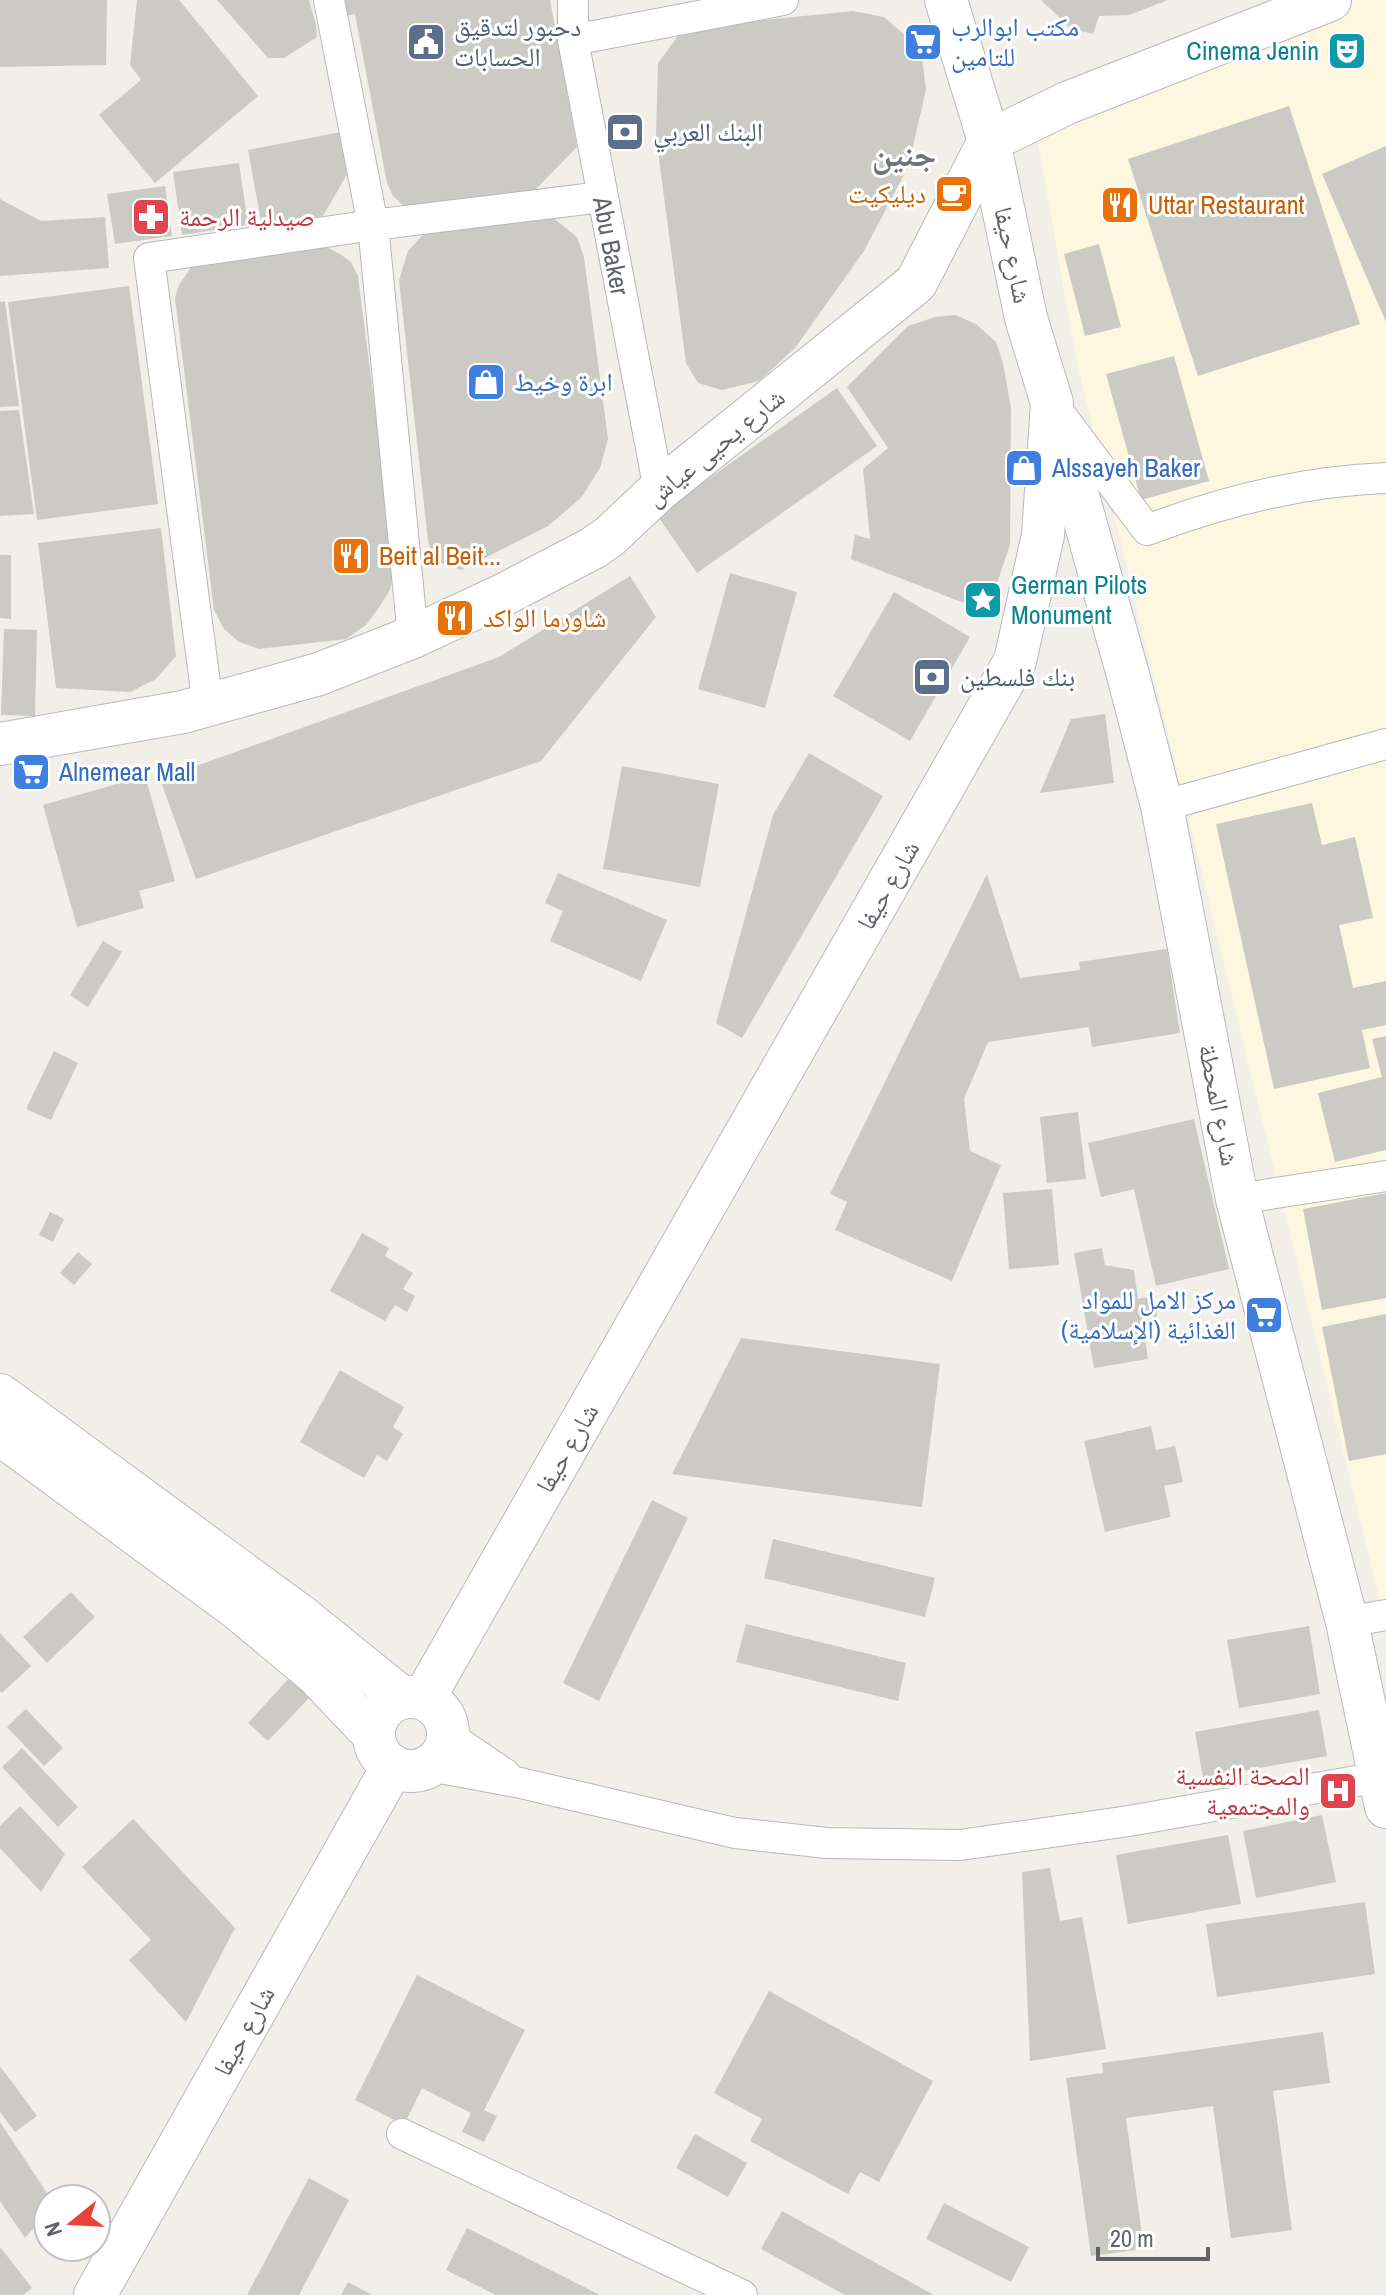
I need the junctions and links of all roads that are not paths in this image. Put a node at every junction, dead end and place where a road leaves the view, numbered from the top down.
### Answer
1 (329, 0) edge
2 (573, 0) edge
3 (783, 0) edge
4 (946, 0) edge
5 (1330, 0) edge
6 (573, 40) junction
7 (989, 141) junction
8 (602, 197) junction
9 (373, 225) junction
10 (1052, 403) junction
11 (1386, 478) edge
12 (659, 490) junction
13 (413, 637) junction
14 (208, 706) junction
15 (0, 744) edge
16 (1386, 744) edge
17 (1162, 806) junction
18 (1386, 1176) edge
19 (1237, 1199) junction
20 (0, 1395) edge
21 (0, 1434) edge
22 (1366, 1619) edge
23 (412, 1698) junction
24 (411, 1751) junction
25 (1382, 1792) edge
26 (402, 2134) dead end
27 (95, 2295) edge
28 (742, 2295) edge

1 - 9 street
2 - 6 street, Abu Baker
3 - 6 street
4 - 7 main road, شارع حيفا
5 - 7 main road
6 - 8 street, Abu Baker
7 - 10 main road, شارع حيفا
7 - 12 main road, شارع يحيى عياش
8 - 9 street
8 - 12 street, Abu Baker
9 - 13 street
9 - 14 street
10 - 11 street
10 - 17 main road, شارع المحطة
10 - 23 main road, شارع حيفا
12 - 13 main road, شارع يحيى عياش
13 - 14 main road, شارع يحيى عياش
14 - 15 main road, شارع يحيى عياش
16 - 17 street
17 - 19 main road, شارع المحطة
18 - 19 street
19 - 22 main road, شارع المحطة
20 - 23 main road
21 - 24 main road
22 - 25 main road, شارع المحطة
23 - 24 main road
23 - 24 main road, شارع حيفا
24 - 25 street
24 - 27 main road, شارع حيفا
26 - 28 street

